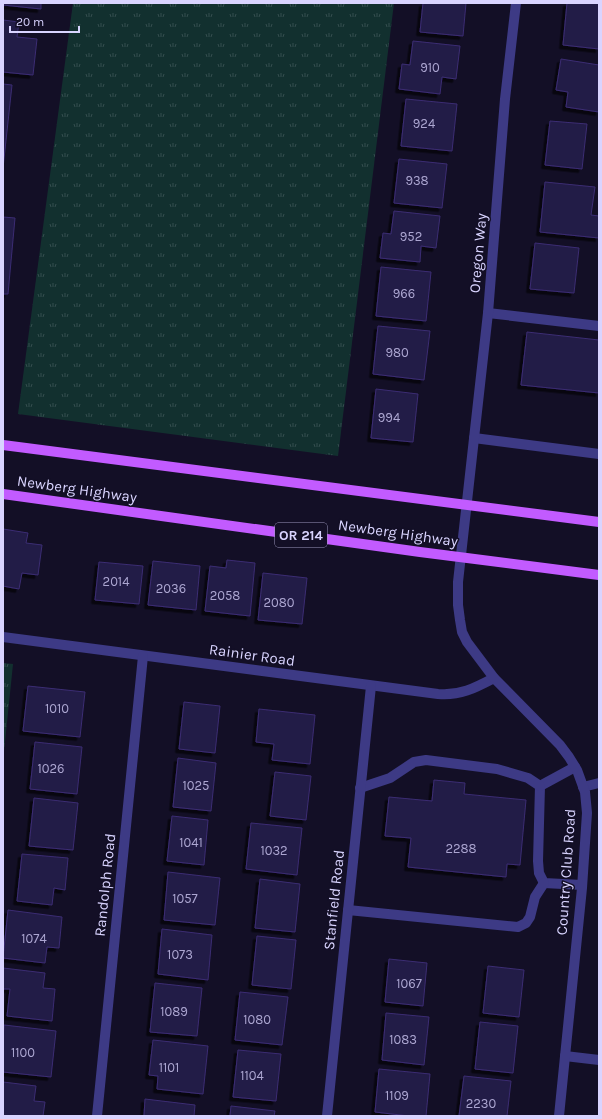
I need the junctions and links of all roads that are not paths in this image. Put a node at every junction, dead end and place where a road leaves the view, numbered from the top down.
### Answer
1 (516, 3) edge
2 (488, 313) junction
3 (599, 326) edge
4 (474, 438) junction
5 (3, 445) edge
6 (599, 454) edge
7 (3, 494) edge
8 (467, 505) junction
9 (599, 522) edge
10 (461, 557) junction
11 (599, 575) edge
12 (3, 637) edge
13 (143, 656) junction
14 (494, 678) junction
15 (371, 686) junction
16 (575, 767) junction
17 (599, 783) edge
18 (540, 786) junction
19 (583, 787) junction
20 (360, 788) junction
21 (544, 883) junction
22 (582, 885) junction
23 (348, 910) junction
24 (565, 1056) junction
25 (599, 1060) edge
26 (97, 1116) edge
27 (327, 1116) edge
28 (559, 1116) edge

1 - 2 street, Oregon Way
2 - 3 street
2 - 4 street, Oregon Way
4 - 6 street
4 - 8 street, Oregon Way
5 - 8 main road
7 - 10 main road, Newberg Highway / OR 214
8 - 9 main road
8 - 10 street, Country Club Road
10 - 11 main road, Newberg Highway / OR 214
10 - 14 street, Country Club Road
12 - 13 street, Rainier Road
13 - 15 street, Rainier Road
13 - 26 street, Randolph Road
14 - 15 street, Rainier Road
14 - 16 street, Country Club Road
15 - 20 street, Stanfield Road
16 - 18 street
16 - 19 street, Country Club Road
17 - 19 street
18 - 20 street
18 - 21 street
19 - 22 street, Country Club Road
20 - 23 street, Stanfield Road
21 - 22 street
21 - 23 street
22 - 24 street, Country Club Road
23 - 27 street, Stanfield Road
24 - 25 street
24 - 28 street, Country Club Road

